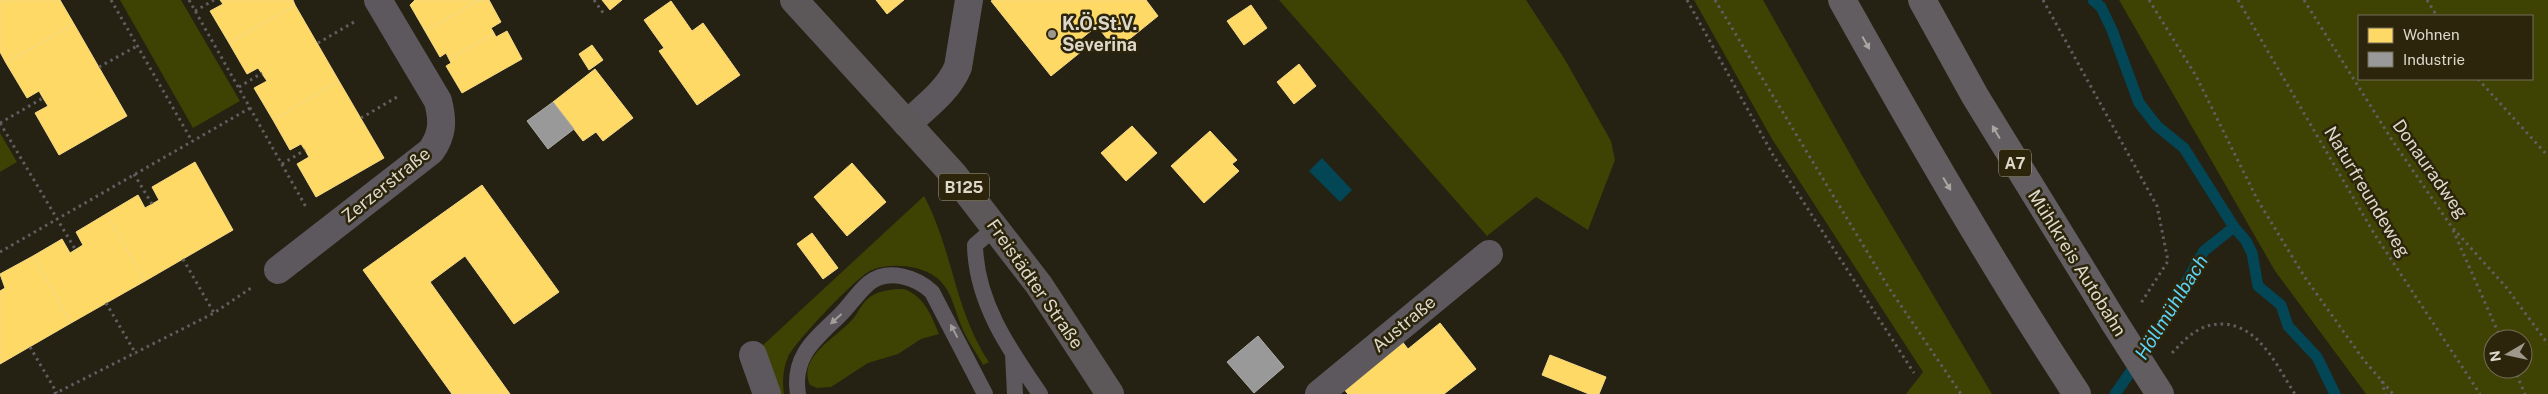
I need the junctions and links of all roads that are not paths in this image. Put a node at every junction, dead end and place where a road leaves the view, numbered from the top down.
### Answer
1 (794, 0) edge
2 (969, 0) edge
3 (1842, 0) edge
4 (1922, 0) edge
5 (380, 3) edge
6 (907, 124) junction
7 (996, 227) junction
8 (1489, 254) dead end
9 (278, 270) road end
10 (1013, 354) junction
11 (753, 355) dead end
12 (2059, 380) edge
13 (767, 394) edge
14 (798, 394) edge
15 (985, 394) edge
16 (1015, 394) edge
17 (1026, 394) edge
18 (1040, 394) edge
19 (1110, 394) edge
20 (1319, 394) edge
21 (2077, 394) edge
22 (2160, 394) edge

1 - 6 main road, Freistädter Straße / B125
2 - 6 street
3 -> 12 highway
22 -> 4 highway, Mühlkreis Autobahn / A7, bridge
5 - 9 street, Zerzerstraße
6 - 7 main road, Freistädter Straße / B125
7 - 10 lane
7 - 19 main road, Freistädter Straße / B125
8 - 20 street, Austraße
10 - 16 lane
10 - 17 lane
10 - 18 lane
11 - 13 street
12 - 21 highway
15 -> 14 lane

